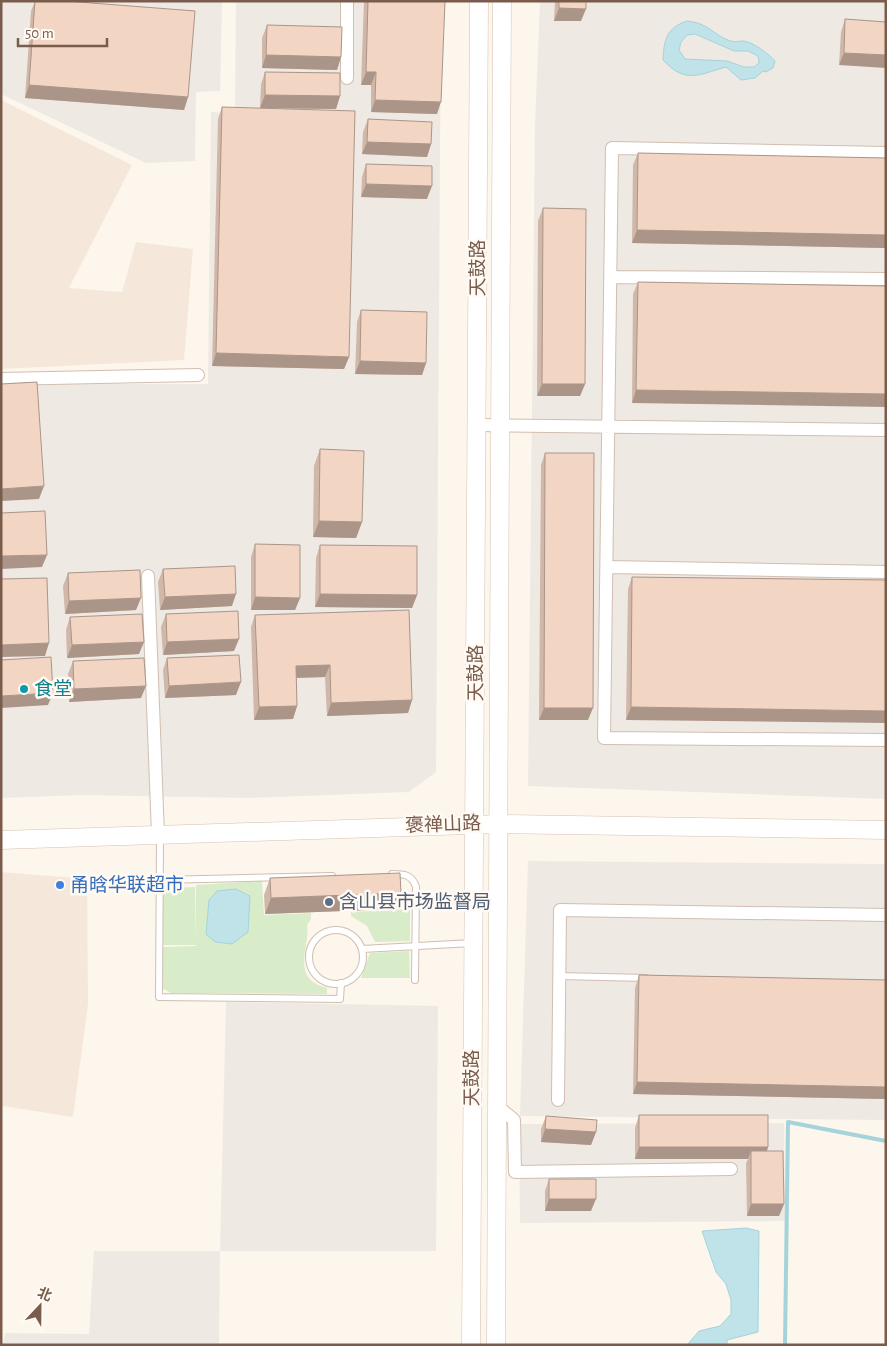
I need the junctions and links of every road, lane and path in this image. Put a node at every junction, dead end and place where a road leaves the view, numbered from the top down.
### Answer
1 (347, 1) edge
2 (479, 1) edge
3 (502, 1) edge
4 (347, 78) dead end
5 (886, 153) edge
6 (611, 277) junction
7 (886, 280) edge
8 (198, 375) dead end
9 (1, 379) edge
10 (477, 425) junction
11 (500, 425) junction
12 (608, 426) junction
13 (886, 430) edge
14 (607, 567) junction
15 (886, 572) edge
16 (148, 576) dead end
17 (886, 740) edge
18 (475, 824) junction
19 (500, 824) junction
20 (886, 830) edge
21 (159, 835) junction
22 (1, 840) edge
23 (385, 875) edge
24 (336, 876) edge
25 (160, 880) junction
26 (886, 914) edge
27 (473, 943) junction
28 (415, 946) junction
29 (362, 949) junction
30 (559, 976) junction
31 (656, 978) edge
32 (415, 980) dead end
33 (341, 983) junction
34 (558, 1100) dead end
35 (497, 1106) junction
36 (732, 1169) dead end
37 (471, 1345) edge
38 (496, 1345) edge

1 - 4 street
2 - 10 main road, 天鼓路
3 - 11 main road, 天鼓路
5 - 6 street
6 - 7 street
6 - 12 street
8 - 9 street
10 - 11 street
10 - 18 main road, 天鼓路
11 - 12 street
11 - 19 main road, 天鼓路
12 - 13 street
12 - 14 street
14 - 15 street
14 - 17 street
16 - 21 street
18 - 19 main road, 褒禅山路
18 - 21 main road, 褒禅山路
18 - 27 main road, 天鼓路
19 - 20 main road, 褒禅山路
19 - 35 main road, 天鼓路
21 - 22 main road, 褒禅山路
21 - 25 lane
23 - 28 lane
24 - 25 lane
25 - 33 lane
26 - 30 street
27 - 28 lane
27 - 37 main road, 天鼓路
28 - 29 lane
28 - 32 lane
29 - 33 lane
29 - 33 lane
30 - 31 lane
30 - 34 street
35 - 36 street
35 - 38 main road, 天鼓路

